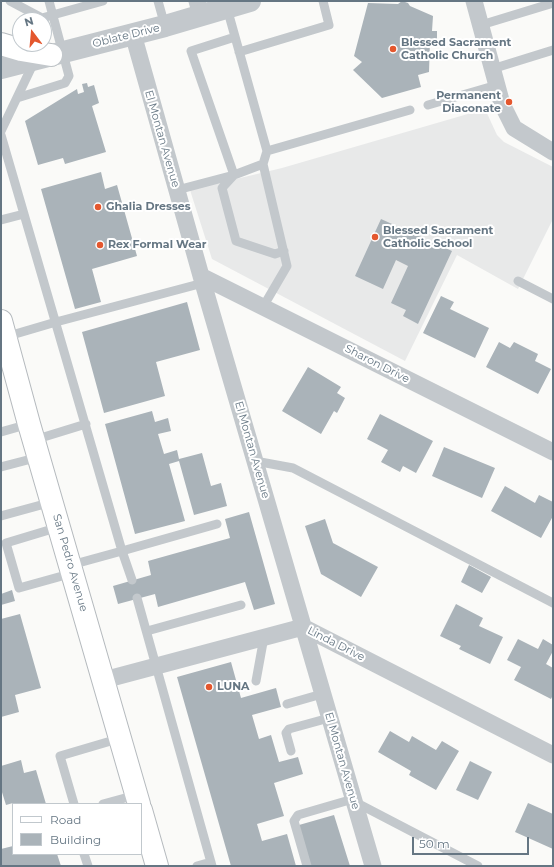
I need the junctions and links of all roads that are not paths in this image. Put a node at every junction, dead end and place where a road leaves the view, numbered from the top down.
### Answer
1 (10, 1) edge
2 (48, 1) edge
3 (103, 1) edge
4 (158, 1) edge
5 (250, 1) edge
6 (323, 1) edge
7 (474, 1) edge
8 (553, 3) edge
9 (199, 8) edge
10 (227, 8) junction
11 (31, 12) edge
12 (51, 12) edge
13 (52, 15) edge
14 (480, 25) junction
15 (165, 26) junction
16 (132, 34) junction
17 (235, 37) junction
18 (1, 44) edge
19 (553, 50) edge
20 (50, 52) edge
21 (239, 52) junction
22 (50, 55) junction
23 (1, 68) edge
24 (492, 69) junction
25 (497, 85) junction
26 (17, 98) junction
27 (428, 105) dead end
28 (410, 110) dead end
29 (1, 131) edge
30 (1, 135) edge
31 (267, 151) junction
32 (553, 152) edge
33 (263, 164) junction
34 (234, 175) junction
35 (177, 190) junction
36 (24, 214) junction
37 (1, 220) edge
38 (284, 251) junction
39 (202, 280) junction
40 (518, 281) dead end
41 (553, 299) edge
42 (263, 307) junction
43 (56, 322) junction
44 (3, 329) edge
45 (86, 424) junction
46 (1, 432) edge
47 (34, 440) junction
48 (553, 452) edge
49 (255, 461) junction
50 (1, 467) edge
51 (52, 502) junction
52 (1, 516) edge
53 (217, 524) dead end
54 (59, 527) junction
55 (4, 543) edge
56 (122, 551) junction
57 (72, 569) junction
58 (132, 580) dead end
59 (138, 598) dead end
60 (553, 603) edge
61 (242, 605) dead end
62 (303, 627) junction
63 (147, 631) junction
64 (264, 638) junction
65 (157, 666) junction
66 (104, 680) junction
67 (256, 681) dead end
68 (322, 694) junction
69 (287, 704) dead end
70 (329, 718) junction
71 (121, 738) junction
72 (291, 751) dead end
73 (553, 755) edge
74 (353, 800) junction
75 (74, 803) edge
76 (138, 803) edge
77 (142, 817) edge
78 (84, 855) edge
79 (212, 864) edge
80 (88, 866) edge
81 (157, 866) edge
82 (197, 866) edge
83 (307, 866) edge
84 (373, 866) edge
85 (478, 866) edge

1 - 11 lane
2 - 12 lane
3 - 13 lane
4 - 15 lane
5 - 10 street, Oblate Drive
6 - 21 lane
7 - 14 street
8 - 14 lane
9 - 10 street, Oblate Drive
9 - 15 street, Oblate Drive
10 - 17 lane
14 - 24 street
15 - 16 street, Oblate Drive
16 - 22 street, Oblate Drive
16 - 35 street, El Montan Avenue
17 - 21 lane
17 - 34 lane
18 - 22 main road
19 - 24 lane
20 - 22 lane
21 - 31 lane
22 - 23 street, Oblate Drive
22 - 26 lane
22 - 26 lane
24 - 25 street
25 - 27 lane
25 - 32 street
26 - 29 lane
28 - 31 lane
30 - 36 lane
31 - 33 lane
33 - 34 lane
33 - 38 lane
34 - 35 lane
34 - 38 lane
35 - 39 street, El Montan Avenue
36 - 37 lane
36 - 43 lane
38 - 42 lane
39 - 42 street, Sharon Drive
39 - 43 lane
39 - 49 street, El Montan Avenue
40 - 41 lane
42 - 48 street, Sharon Drive
43 - 44 lane
43 - 45 lane
44 - 47 main road, San Pedro Avenue
45 - 47 lane
45 - 56 lane
46 - 47 lane
47 - 50 lane
47 - 51 main road, San Pedro Avenue
49 - 60 lane
49 - 62 street, El Montan Avenue
51 - 52 lane
51 - 54 main road, San Pedro Avenue
53 - 56 lane
54 - 55 lane
54 - 57 main road, San Pedro Avenue
55 - 57 lane
56 - 57 lane
56 - 58 lane
57 - 66 main road, San Pedro Avenue
59 - 63 lane
61 - 63 lane
62 - 64 street, Linda Drive
62 - 68 street, El Montan Avenue
62 - 73 street, Linda Drive
63 - 65 lane
64 - 65 street, Linda Drive
64 - 67 lane
65 - 66 street, Linda Drive
65 - 79 lane
66 - 71 main road, San Pedro Avenue
68 - 69 lane
68 - 70 street, El Montan Avenue
70 - 72 lane
70 - 74 street, El Montan Avenue
71 - 75 lane
71 - 76 main road, San Pedro Avenue
74 - 83 lane
74 - 84 street, El Montan Avenue
74 - 85 lane
77 - 81 main road, San Pedro Avenue
78 - 80 lane
79 - 82 lane

